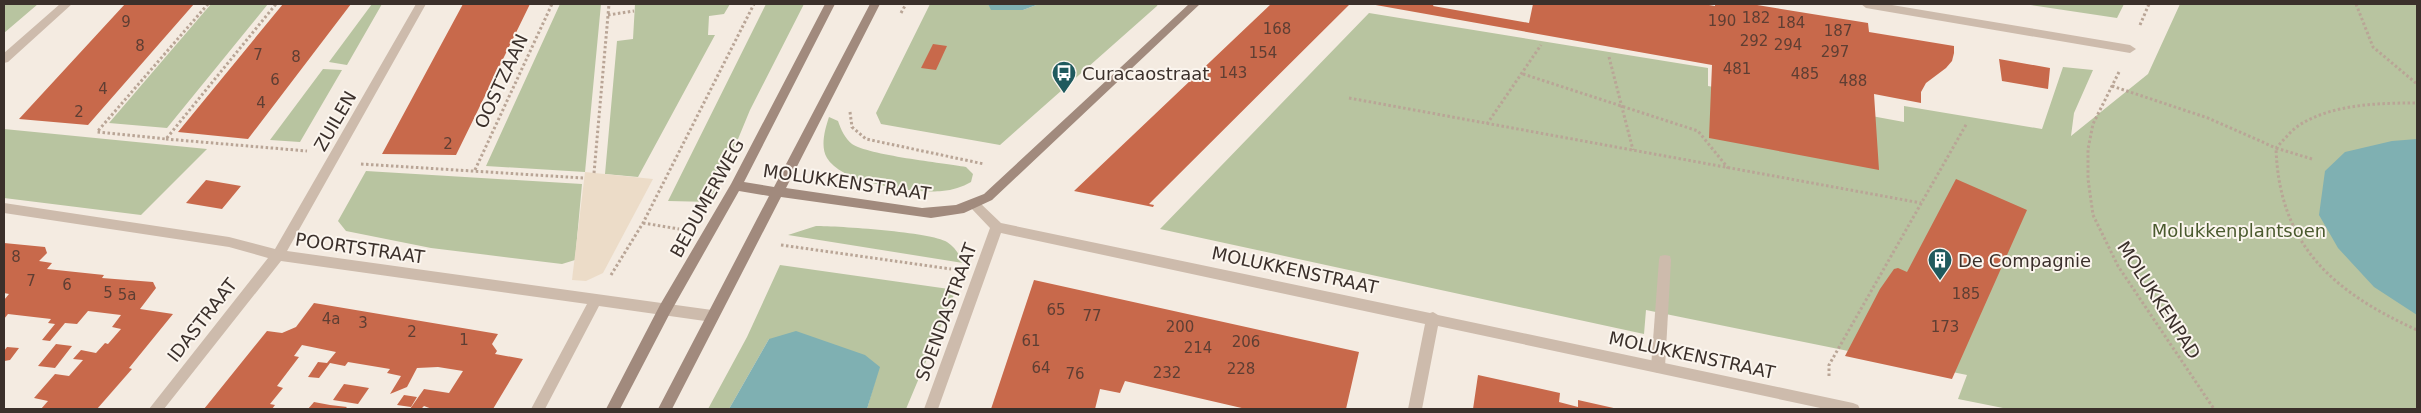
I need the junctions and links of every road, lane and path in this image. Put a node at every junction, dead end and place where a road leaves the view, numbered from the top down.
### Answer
1 (67, 4) edge
2 (208, 4) edge
3 (276, 4) edge
4 (421, 4) edge
5 (552, 4) edge
6 (609, 4) edge
7 (754, 4) edge
8 (830, 4) edge
9 (875, 4) edge
10 (906, 4) edge
11 (1866, 4) edge
12 (2356, 4) edge
13 (1192, 5) edge
14 (634, 12) dead end
15 (608, 15) junction
16 (898, 20) dead end
17 (1541, 45) dead end
18 (2130, 49) dead end
19 (1609, 57) dead end
20 (4, 59) edge
21 (1523, 74) junction
22 (2417, 84) edge
23 (1349, 98) dead end
24 (854, 103) dead end
25 (2417, 103) edge
26 (1622, 106) junction
27 (1967, 123) dead end
28 (1487, 124) junction
29 (166, 139) junction
30 (2276, 148) junction
31 (1633, 150) junction
32 (336, 153) junction
33 (2312, 159) dead end
34 (360, 164) dead end
35 (1729, 168) junction
36 (475, 170) junction
37 (1016, 172) junction
38 (594, 173) dead end
39 (583, 178) dead end
40 (736, 186) junction
41 (778, 192) junction
42 (1921, 203) junction
43 (975, 205) junction
44 (4, 208) edge
45 (642, 223) junction
46 (997, 227) junction
47 (709, 235) junction
48 (751, 241) junction
49 (278, 255) junction
50 (1665, 260) dead end
51 (980, 273) junction
52 (595, 301) junction
53 (665, 309) junction
54 (712, 316) junction
55 (1433, 318) junction
56 (2417, 330) edge
57 (1658, 367) junction
58 (1829, 407) edge
59 (156, 409) edge
60 (538, 409) edge
61 (613, 409) edge
62 (665, 409) edge
63 (932, 409) edge
64 (1415, 409) edge
65 (1853, 409) edge
66 (2214, 409) edge

1 - 20 street
2 - 29 path
3 - 29 path
4 - 32 street, ZUILEN
5 - 36 path, OOSTZAAN
6 - 15 path
7 - 45 path
8 - 40 main road, BEDUMERWEG
9 - 41 main road
10 - 16 path
11 - 18 street
12 - 22 path
13 - 37 main road
14 - 15 path
15 - 38 path
17 - 21 path
19 - 26 path
21 - 26 path
21 - 28 path
23 - 28 path
24 - 37 path
25 - 30 path
26 - 31 path
26 - 35 path
27 - 42 path
28 - 31 path
29 - 32 path
30 - 33 path
30 - 56 path
30 - 66 path, MOLUKKENPAD
31 - 35 path
32 - 49 street, ZUILEN
34 - 36 path
35 - 42 path
36 - 39 path
37 - 43 main road
40 - 41 main road, MOLUKKENSTRAAT
40 - 47 main road, BEDUMERWEG
41 - 43 main road, MOLUKKENSTRAAT
41 - 48 main road
42 - 58 path
43 - 46 street
44 - 49 street, POORTSTRAAT
45 - 47 path
45 - 52 path
46 - 51 street, SOENDASTRAAT
46 - 55 street, MOLUKKENSTRAAT
47 - 53 main road, BEDUMERWEG
48 - 51 path
48 - 54 main road
49 - 52 street, POORTSTRAAT
49 - 59 street, IDASTRAAT
50 - 57 street
51 - 63 street, SOENDASTRAAT
52 - 53 street, POORTSTRAAT
52 - 60 street
53 - 54 street, POORTSTRAAT
53 - 61 main road, BEDUMERWEG
54 - 62 main road
55 - 57 street, MOLUKKENSTRAAT
55 - 64 street
57 - 58 street, MOLUKKENSTRAAT
58 - 65 street, MOLUKKENSTRAAT

